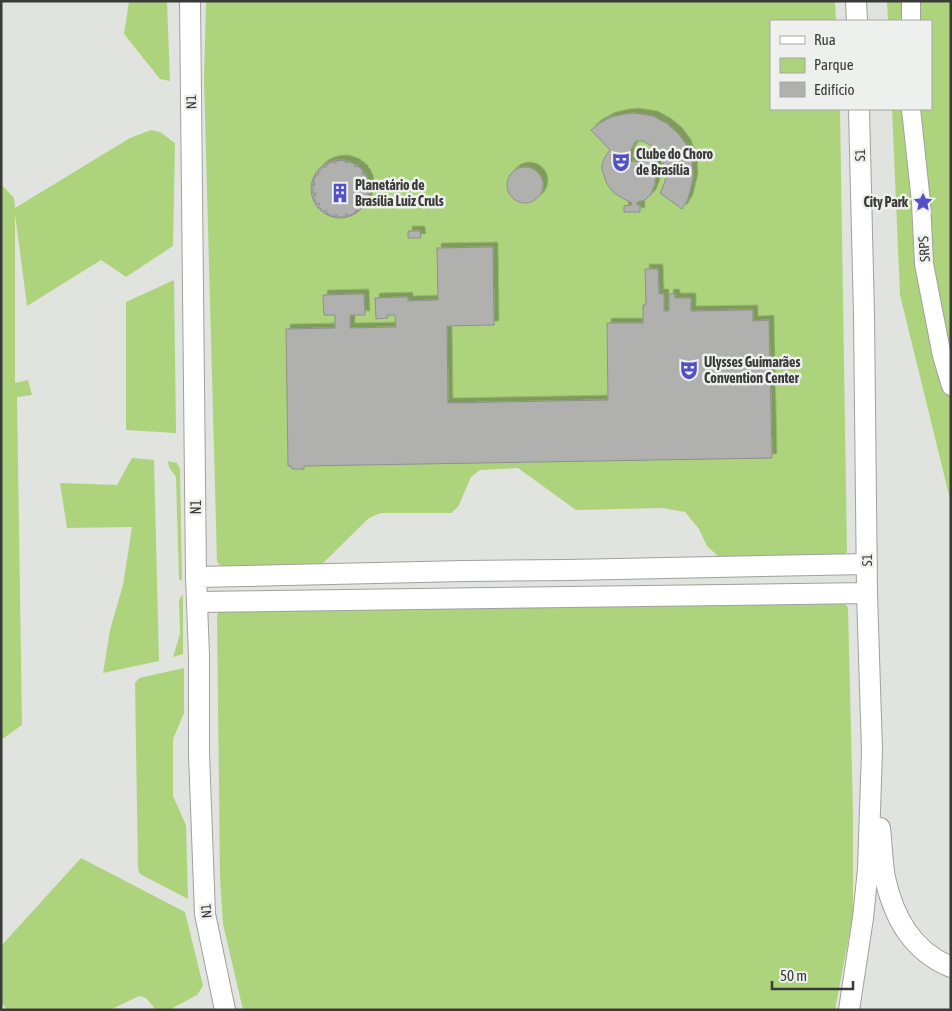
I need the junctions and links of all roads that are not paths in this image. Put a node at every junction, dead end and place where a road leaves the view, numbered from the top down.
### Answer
1 (190, 1) edge
2 (856, 1) edge
3 (911, 1) edge
4 (857, 20) edge
5 (910, 20) edge
6 (859, 110) edge
7 (911, 110) edge
8 (951, 386) edge
9 (867, 564) junction
10 (782, 566) junction
11 (274, 576) junction
12 (196, 577) junction
13 (867, 593) junction
14 (783, 594) junction
15 (275, 601) junction
16 (197, 602) junction
17 (872, 751) junction
18 (951, 967) edge
19 (225, 1010) edge
20 (849, 1010) edge

1 - 12 highway, N1
2 - 4 highway
3 - 5 main road
6 - 9 highway, S1
7 - 8 main road, SRPS
9 - 10 highway
9 - 13 highway, S1
10 - 11 highway
10 - 14 highway
11 - 12 highway
11 - 15 highway
12 - 16 highway, N1
13 - 14 highway
13 - 17 highway, S1
14 - 15 highway
15 - 16 highway
16 - 19 highway, N1
17 - 18 highway
17 - 20 highway, S1

